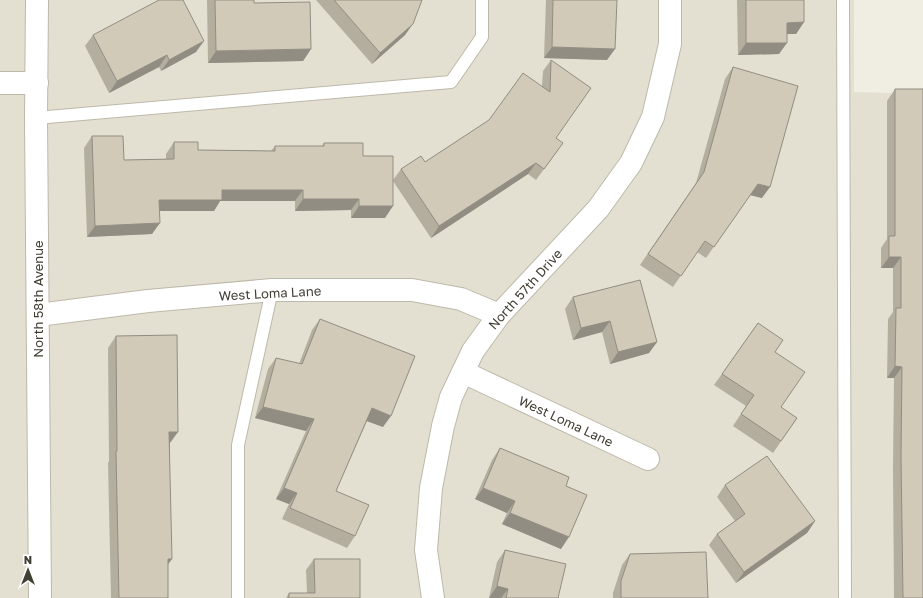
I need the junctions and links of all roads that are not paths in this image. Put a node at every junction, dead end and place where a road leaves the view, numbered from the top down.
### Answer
1 (37, 0) edge
2 (482, 0) edge
3 (670, 0) edge
4 (843, 0) edge
5 (0, 83) edge
6 (37, 83) junction
7 (36, 118) junction
8 (272, 290) junction
9 (38, 315) junction
10 (499, 315) junction
11 (463, 372) junction
12 (648, 459) dead end
13 (40, 598) edge
14 (238, 598) edge
15 (433, 598) edge
16 (845, 598) edge

1 - 6 street, North 58th Avenue
2 - 7 lane
3 - 10 street, North 57th Drive
4 - 16 lane
5 - 6 street
6 - 7 street, North 58th Avenue
7 - 9 street, North 58th Avenue
8 - 9 street, West Loma Lane
8 - 10 street, West Loma Lane
8 - 14 lane
9 - 13 street, North 58th Avenue
10 - 11 street, North 57th Drive
11 - 12 street, West Loma Lane
11 - 15 street, North 57th Drive

